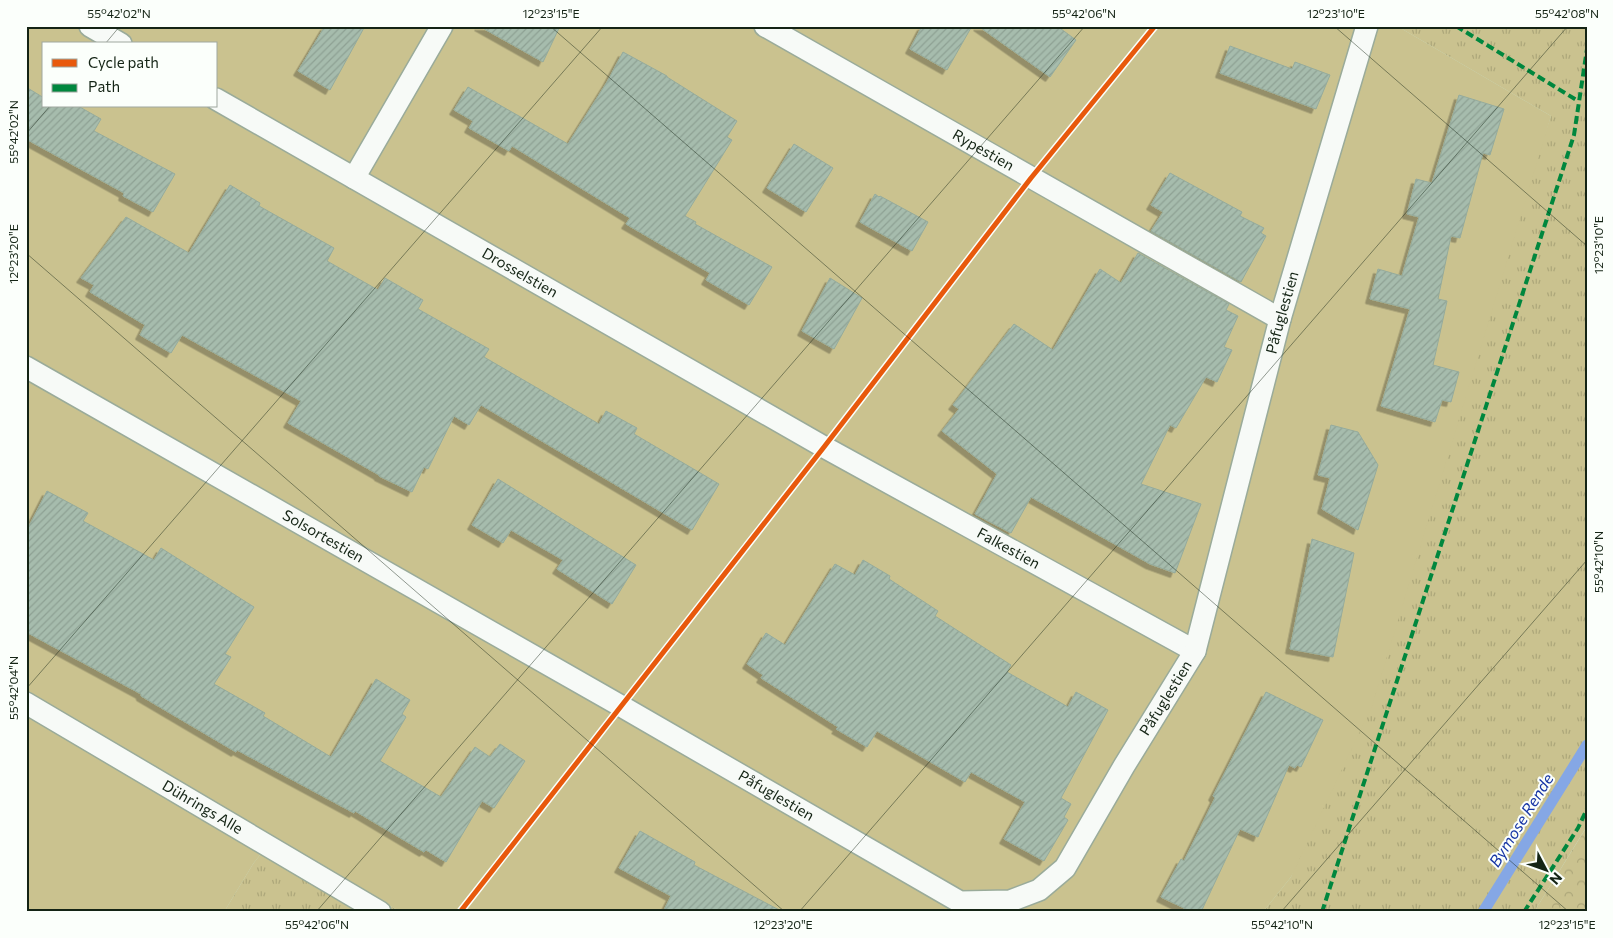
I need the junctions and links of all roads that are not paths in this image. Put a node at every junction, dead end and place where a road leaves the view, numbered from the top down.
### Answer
1 (90, 26) edge
2 (442, 26) edge
3 (765, 26) edge
4 (1367, 26) edge
5 (118, 42) edge
6 (218, 99) edge
7 (354, 178) junction
8 (1280, 319) junction
9 (26, 367) edge
10 (824, 447) joint
11 (1195, 651) junction
12 (26, 703) edge
13 (621, 706) joint
14 (380, 912) edge

1 - 5 lane
2 - 7 lane
3 - 8 lane, Rypestien
4 - 8 lane, Påfuglestien
6 - 7 lane, Drosselstien
7 - 10 lane, Drosselstien
8 - 11 lane, Påfuglestien
9 - 13 lane, Solsortestien
10 - 11 lane, Falkestien
11 - 13 lane, Påfuglestien
12 - 14 lane, Dührings Alle

